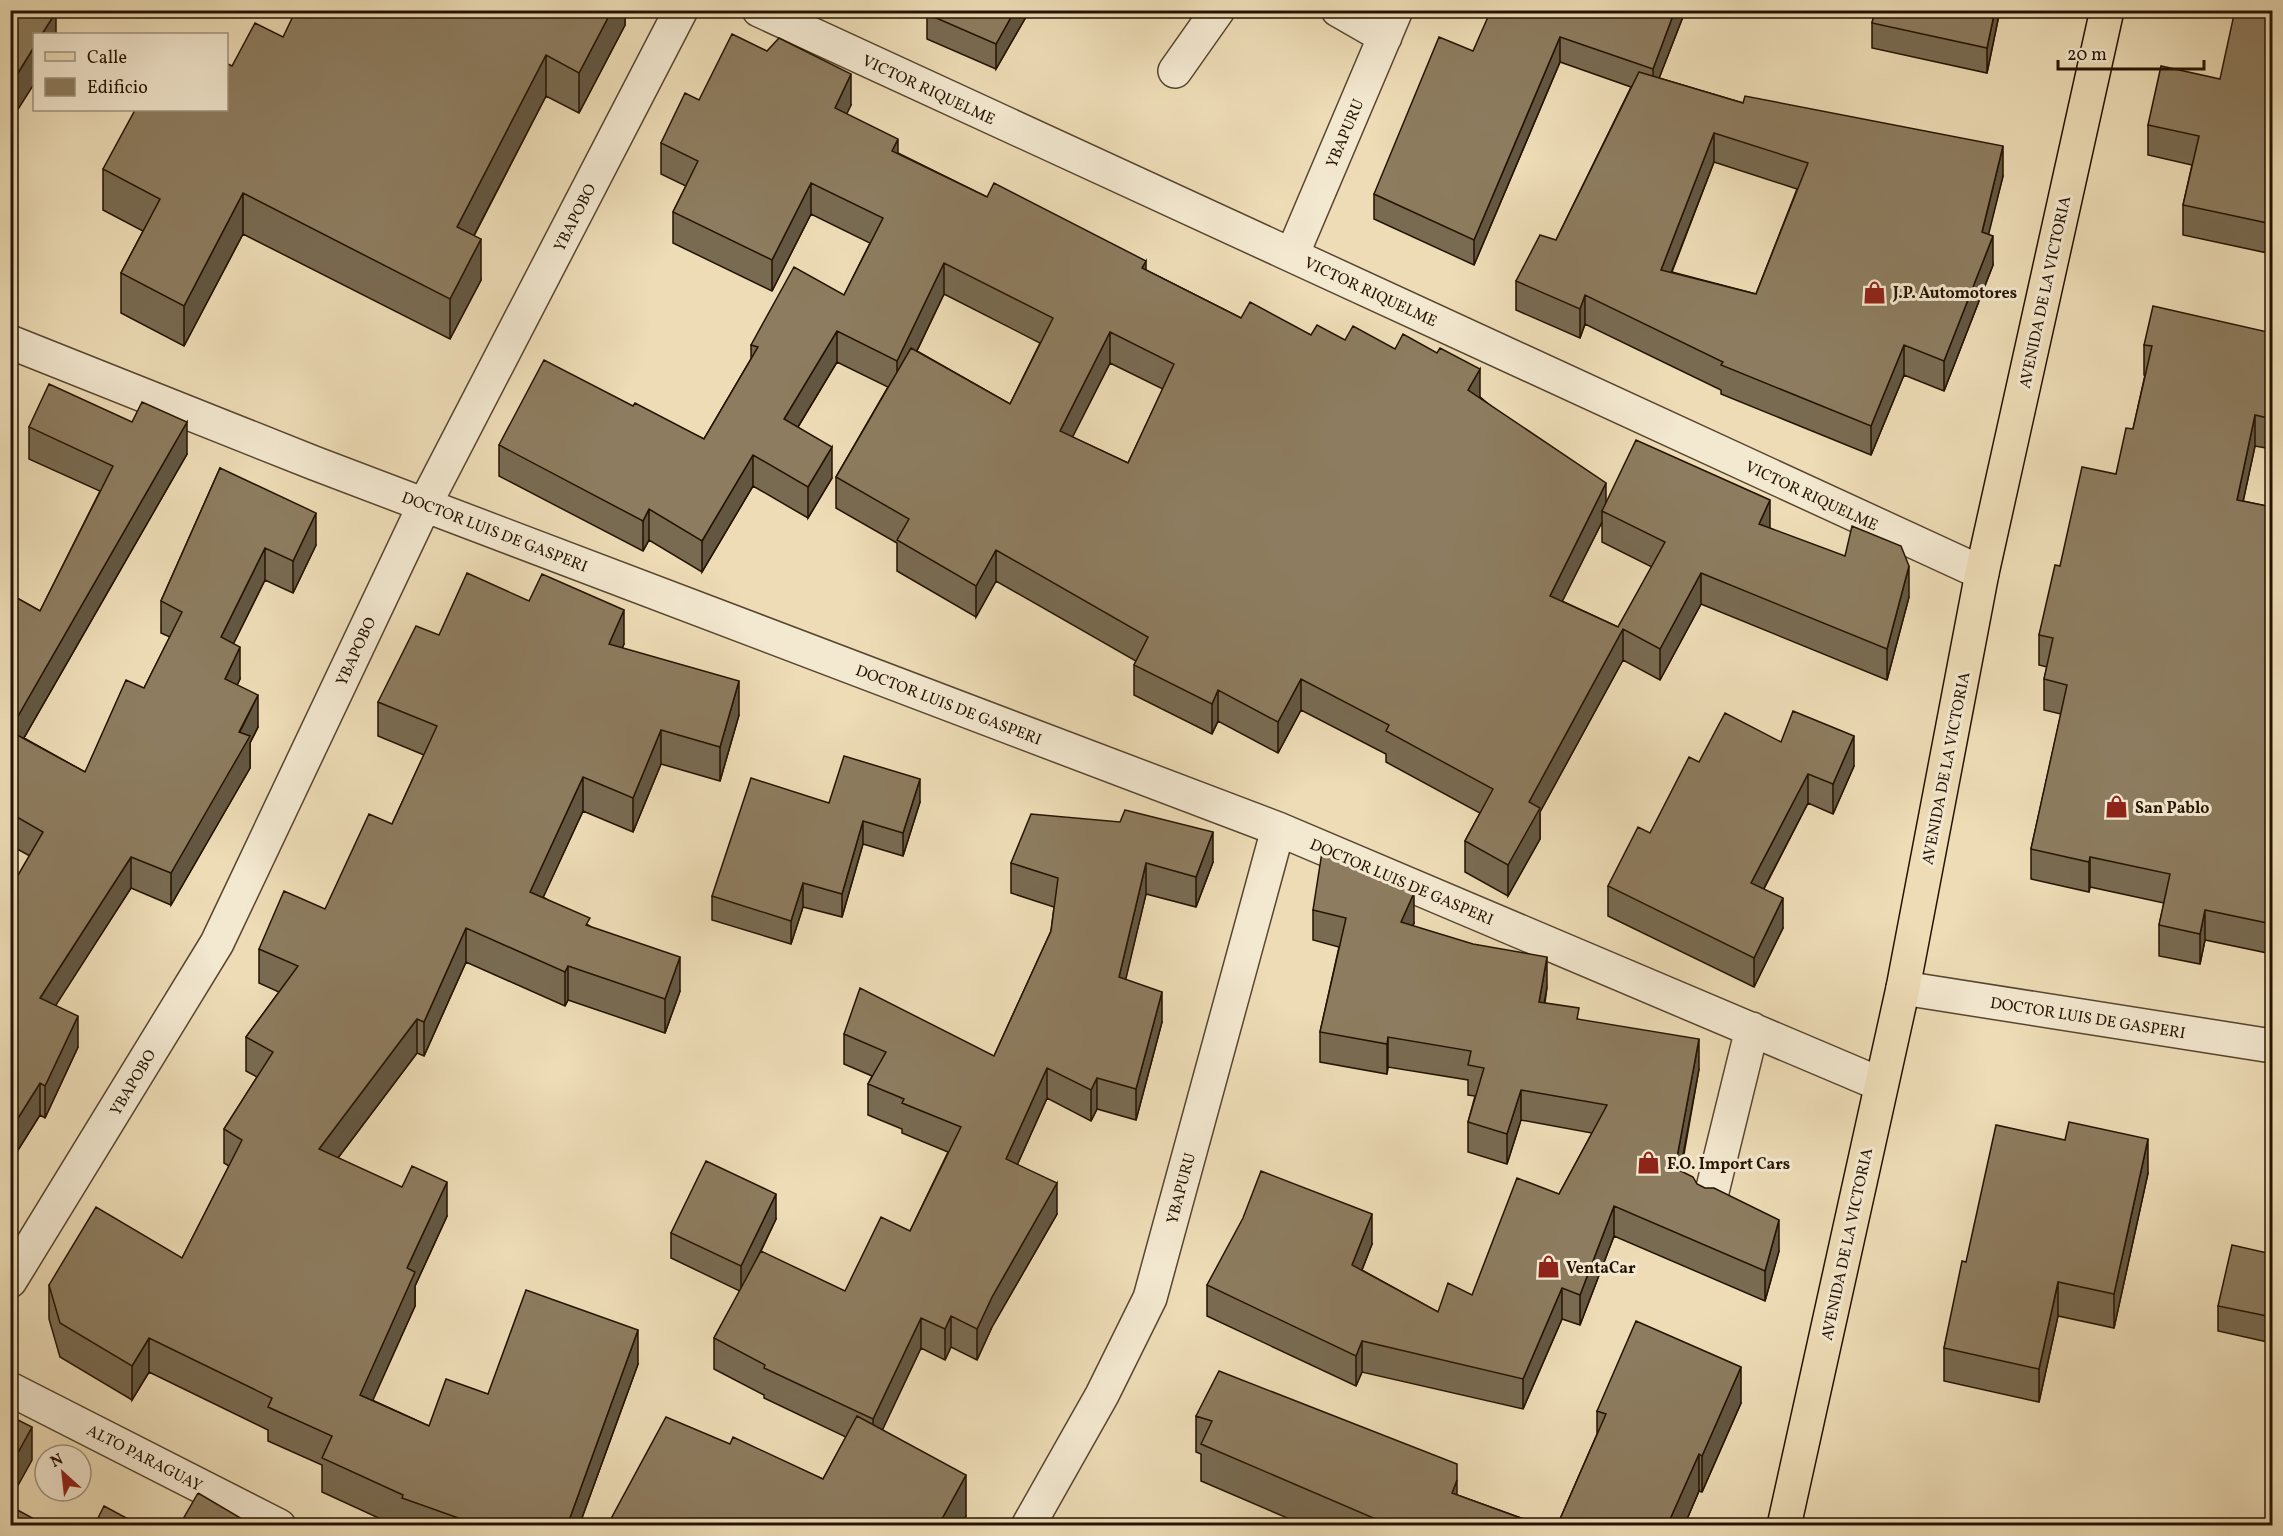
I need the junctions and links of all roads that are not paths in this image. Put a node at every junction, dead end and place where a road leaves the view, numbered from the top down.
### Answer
1 (681, 10) edge
2 (759, 10) edge
3 (1218, 10) edge
4 (1338, 10) edge
5 (2106, 10) edge
6 (1391, 24) edge
7 (1175, 71) dead end
8 (1292, 255) junction
9 (10, 342) edge
10 (424, 504) junction
11 (1982, 573) junction
12 (1278, 829) junction
13 (1903, 988) junction
14 (1752, 1029) junction
15 (2272, 1046) edge
16 (1881, 1084) junction
17 (1710, 1200) edge
18 (10, 1281) edge
19 (10, 1389) edge
20 (279, 1526) edge
21 (1028, 1526) edge
22 (1784, 1526) edge

1 - 10 street, YBAPOBO
2 - 8 street, VICTOR RIQUELME
3 - 7 street
4 - 6 street
5 - 11 main road, AVENIDA DE LA VICTORIA
6 - 8 street, YBAPURU
8 - 11 street, VICTOR RIQUELME
9 - 10 street, DOCTOR LUIS DE GASPERI
10 - 12 street, DOCTOR LUIS DE GASPERI
10 - 18 street, YBAPOBO
11 - 13 main road, AVENIDA DE LA VICTORIA
12 - 14 street, DOCTOR LUIS DE GASPERI
12 - 21 street, YBAPURU
13 - 15 street, DOCTOR LUIS DE GASPERI
13 - 16 main road, AVENIDA DE LA VICTORIA
14 - 16 street, DOCTOR LUIS DE GASPERI
14 - 17 street
16 - 22 main road, AVENIDA DE LA VICTORIA
19 - 20 street, ALTO PARAGUAY

